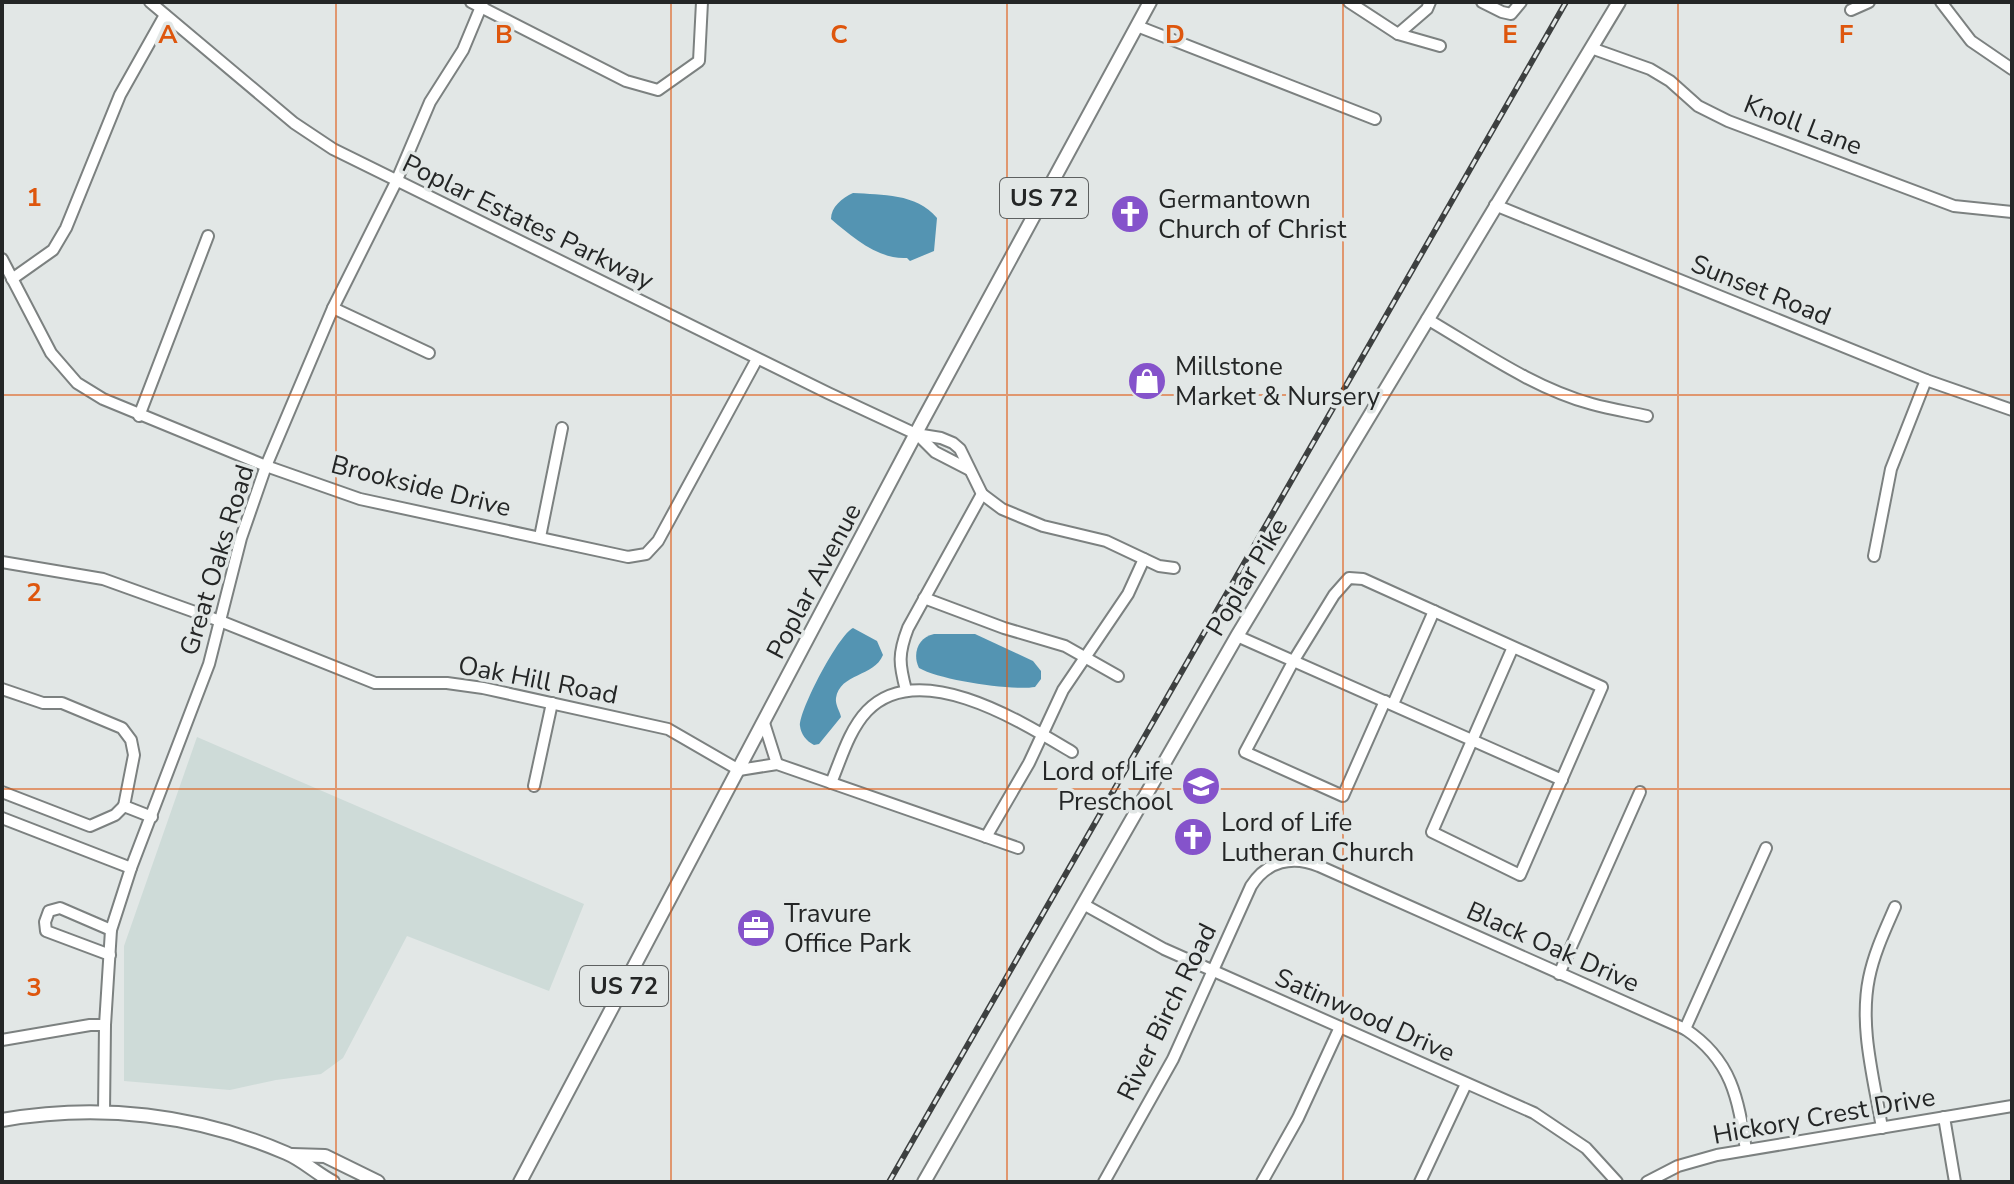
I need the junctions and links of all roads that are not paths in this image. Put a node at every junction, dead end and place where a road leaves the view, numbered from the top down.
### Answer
1 (150, 2) edge
2 (702, 2) edge
3 (1150, 2) edge
4 (1349, 2) edge
5 (1430, 2) edge
6 (1482, 2) edge
7 (1521, 2) edge
8 (1619, 2) edge
9 (1869, 2) edge
10 (1941, 2) edge
11 (478, 4) edge
12 (1851, 10) dead end
13 (165, 15) junction
14 (1137, 26) junction
15 (1398, 34) junction
16 (1440, 46) dead end
17 (1591, 48) junction
18 (2012, 69) edge
19 (1375, 119) dead end
20 (396, 182) junction
21 (1495, 205) junction
22 (2012, 212) edge
23 (208, 236) dead end
24 (2, 259) edge
25 (12, 279) junction
26 (333, 308) junction
27 (1427, 319) junction
28 (429, 353) dead end
29 (757, 359) junction
30 (1926, 380) junction
31 (2012, 410) edge
32 (139, 416) junction
33 (1647, 416) dead end
34 (562, 428) dead end
35 (916, 434) junction
36 (266, 466) junction
37 (982, 494) junction
38 (540, 537) junction
39 (1874, 556) dead end
40 (1144, 559) junction
41 (2, 562) edge
42 (1174, 568) dead end
43 (924, 598) junction
44 (1434, 611) junction
45 (220, 621) junction
46 (1237, 636) junction
47 (1513, 647) junction
48 (1084, 656) junction
49 (1294, 660) junction
50 (1118, 676) dead end
51 (2, 689) edge
52 (906, 690) junction
53 (1389, 702) junction
54 (552, 703) junction
55 (764, 723) junction
56 (1042, 734) junction
57 (1473, 740) junction
58 (1072, 752) dead end
59 (777, 764) junction
60 (739, 770) junction
61 (1562, 780) junction
62 (831, 783) junction
63 (534, 786) dead end
64 (2, 792) edge
65 (1640, 792) dead end
66 (124, 806) junction
67 (152, 817) junction
68 (2, 818) edge
69 (986, 837) junction
70 (1018, 848) dead end
71 (1766, 848) dead end
72 (1273, 865) joint
73 (131, 868) junction
74 (1083, 904) junction
75 (1895, 907) dead end
76 (111, 930) junction
77 (110, 955) junction
78 (1213, 971) junction
79 (1559, 974) junction
80 (105, 1025) junction
81 (1340, 1027) junction
82 (1685, 1029) junction
83 (2, 1040) edge
84 (1466, 1084) junction
85 (2012, 1106) edge
86 (104, 1112) junction
87 (1944, 1117) junction
88 (2, 1120) edge
89 (1882, 1128) junction
90 (1746, 1150) junction
91 (290, 1155) junction
92 (333, 1182) edge
93 (378, 1182) edge
94 (520, 1182) edge
95 (924, 1182) edge
96 (1104, 1182) edge
97 (1262, 1182) edge
98 (1420, 1182) edge
99 (1617, 1182) edge
100 (1647, 1182) edge
101 (1955, 1182) edge

1 - 13 street, Poplar Estates Parkway
2 - 11 street
3 - 14 main road, Poplar Avenue / US 72
4 - 15 street
5 - 15 street
6 - 7 street
8 - 17 main road, Poplar Pike
9 - 12 street
10 - 18 street
11 - 20 street, Great Oaks Road
13 - 20 street, Poplar Estates Parkway
13 - 25 street
14 - 19 street
14 - 35 main road, Poplar Avenue / US 72
15 - 16 street
17 - 21 main road, Poplar Pike
17 - 22 street, Knoll Lane
20 - 26 street, Great Oaks Road
20 - 29 street, Poplar Estates Parkway
21 - 27 main road, Poplar Pike
21 - 30 street, Sunset Road
23 - 32 street
24 - 25 street, Brookside Drive
25 - 32 street, Brookside Drive
26 - 28 street
26 - 36 street, Great Oaks Road
27 - 33 street
27 - 46 main road, Poplar Pike
29 - 35 street, Poplar Estates Parkway
29 - 38 street, Brookside Drive
30 - 31 street, Sunset Road
30 - 39 street
32 - 36 street, Brookside Drive
34 - 38 street
35 - 37 street, Poplar Estates Parkway
35 - 55 main road, Poplar Avenue / US 72
36 - 38 street, Brookside Drive
36 - 45 street, Great Oaks Road
37 - 40 street
37 - 43 street
40 - 42 street
40 - 48 street
41 - 45 street, Oak Hill Road
43 - 48 street
43 - 52 street
44 - 47 street
44 - 49 street
44 - 53 street
45 - 54 street, Oak Hill Road
45 - 67 street, Great Oaks Road
46 - 49 street
46 - 74 main road, Poplar Pike
47 - 57 street
47 - 61 street
48 - 50 street
48 - 56 street
49 - 53 street
49 - 53 street
51 - 66 street
52 - 56 street
52 - 62 street
53 - 57 street
54 - 60 street, Oak Hill Road
54 - 63 street
55 - 59 street
55 - 60 main road, Poplar Avenue / US 72
56 - 58 street
56 - 69 street
57 - 61 street
57 - 61 street
59 - 60 street
59 - 62 street
60 - 94 main road, Poplar Avenue / US 72
62 - 69 street
64 - 66 street
65 - 79 street
66 - 67 street
67 - 73 street, Great Oaks Road
68 - 73 street
69 - 70 street
71 - 82 street
72 - 78 street, River Birch Road
72 - 79 street, Black Oak Drive
73 - 76 street, Great Oaks Road
74 - 78 street, Satinwood Drive
74 - 95 main road, Poplar Pike
75 - 89 street
76 - 77 street, Great Oaks Road
76 - 77 street
77 - 80 street, Great Oaks Road
78 - 81 street, Satinwood Drive
78 - 96 street, River Birch Road
79 - 82 street, Black Oak Drive
80 - 83 street
80 - 86 street, Great Oaks Road
81 - 84 street, Satinwood Drive
81 - 97 street
82 - 90 street, Black Oak Drive
84 - 98 street
84 - 99 street, Satinwood Drive
85 - 87 street, Hickory Crest Drive
86 - 88 main road
86 - 91 main road
87 - 89 street, Hickory Crest Drive
87 - 101 street
89 - 90 street, Hickory Crest Drive
90 - 100 street, Hickory Crest Drive
91 - 92 main road
91 - 93 main road

